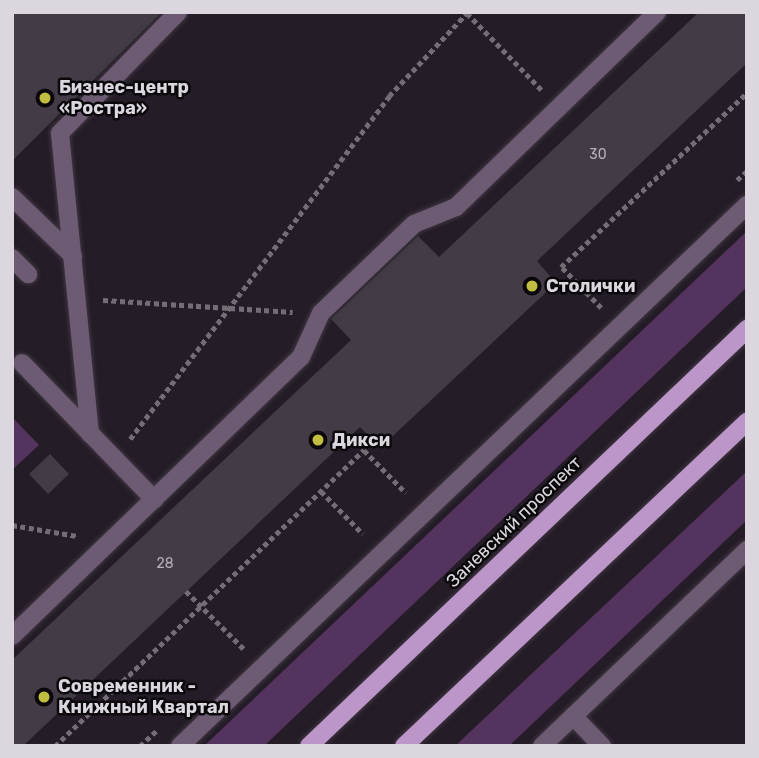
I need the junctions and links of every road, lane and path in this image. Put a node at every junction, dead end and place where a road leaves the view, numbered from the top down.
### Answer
1 (178, 12) edge
2 (657, 12) edge
3 (468, 13) edge
4 (747, 93) edge
5 (558, 108) junction
6 (12, 197) edge
7 (747, 205) edge
8 (73, 256) junction
9 (12, 258) edge
10 (28, 274) dead end
11 (74, 297) junction
12 (601, 308) dead end
13 (224, 311) junction
14 (321, 313) junction
15 (747, 330) edge
16 (22, 363) dead end
17 (747, 422) edge
18 (90, 434) junction
19 (117, 461) junction
20 (321, 491) junction
21 (406, 493) dead end
22 (153, 499) junction
23 (12, 525) edge
24 (363, 534) dead end
25 (110, 542) junction
26 (747, 550) edge
27 (186, 591) dead end
28 (201, 606) junction
29 (12, 636) edge
30 (262, 667) junction
31 (573, 716) junction
32 (55, 746) edge
33 (180, 746) edge
34 (309, 746) edge
35 (404, 746) edge
36 (542, 746) edge
37 (602, 746) edge

1 - 8 street
2 - 5 street
3 - 5 path
3 - 13 path
4 - 12 path
5 - 14 street
6 - 8 street
7 - 30 street
8 - 11 street
9 - 10 street
11 - 13 path
11 - 18 street
13 - 14 path
13 - 19 path
14 - 22 street
15 - 34 main road, Заневский проспект
16 - 18 street
17 - 35 main road
18 - 19 street
19 - 22 street
20 - 21 path
20 - 24 path
20 - 28 path
22 - 25 street
23 - 25 path
25 - 29 street
26 - 31 street
27 - 28 path
28 - 30 path
28 - 32 path
30 - 33 street
31 - 36 street
31 - 37 street

